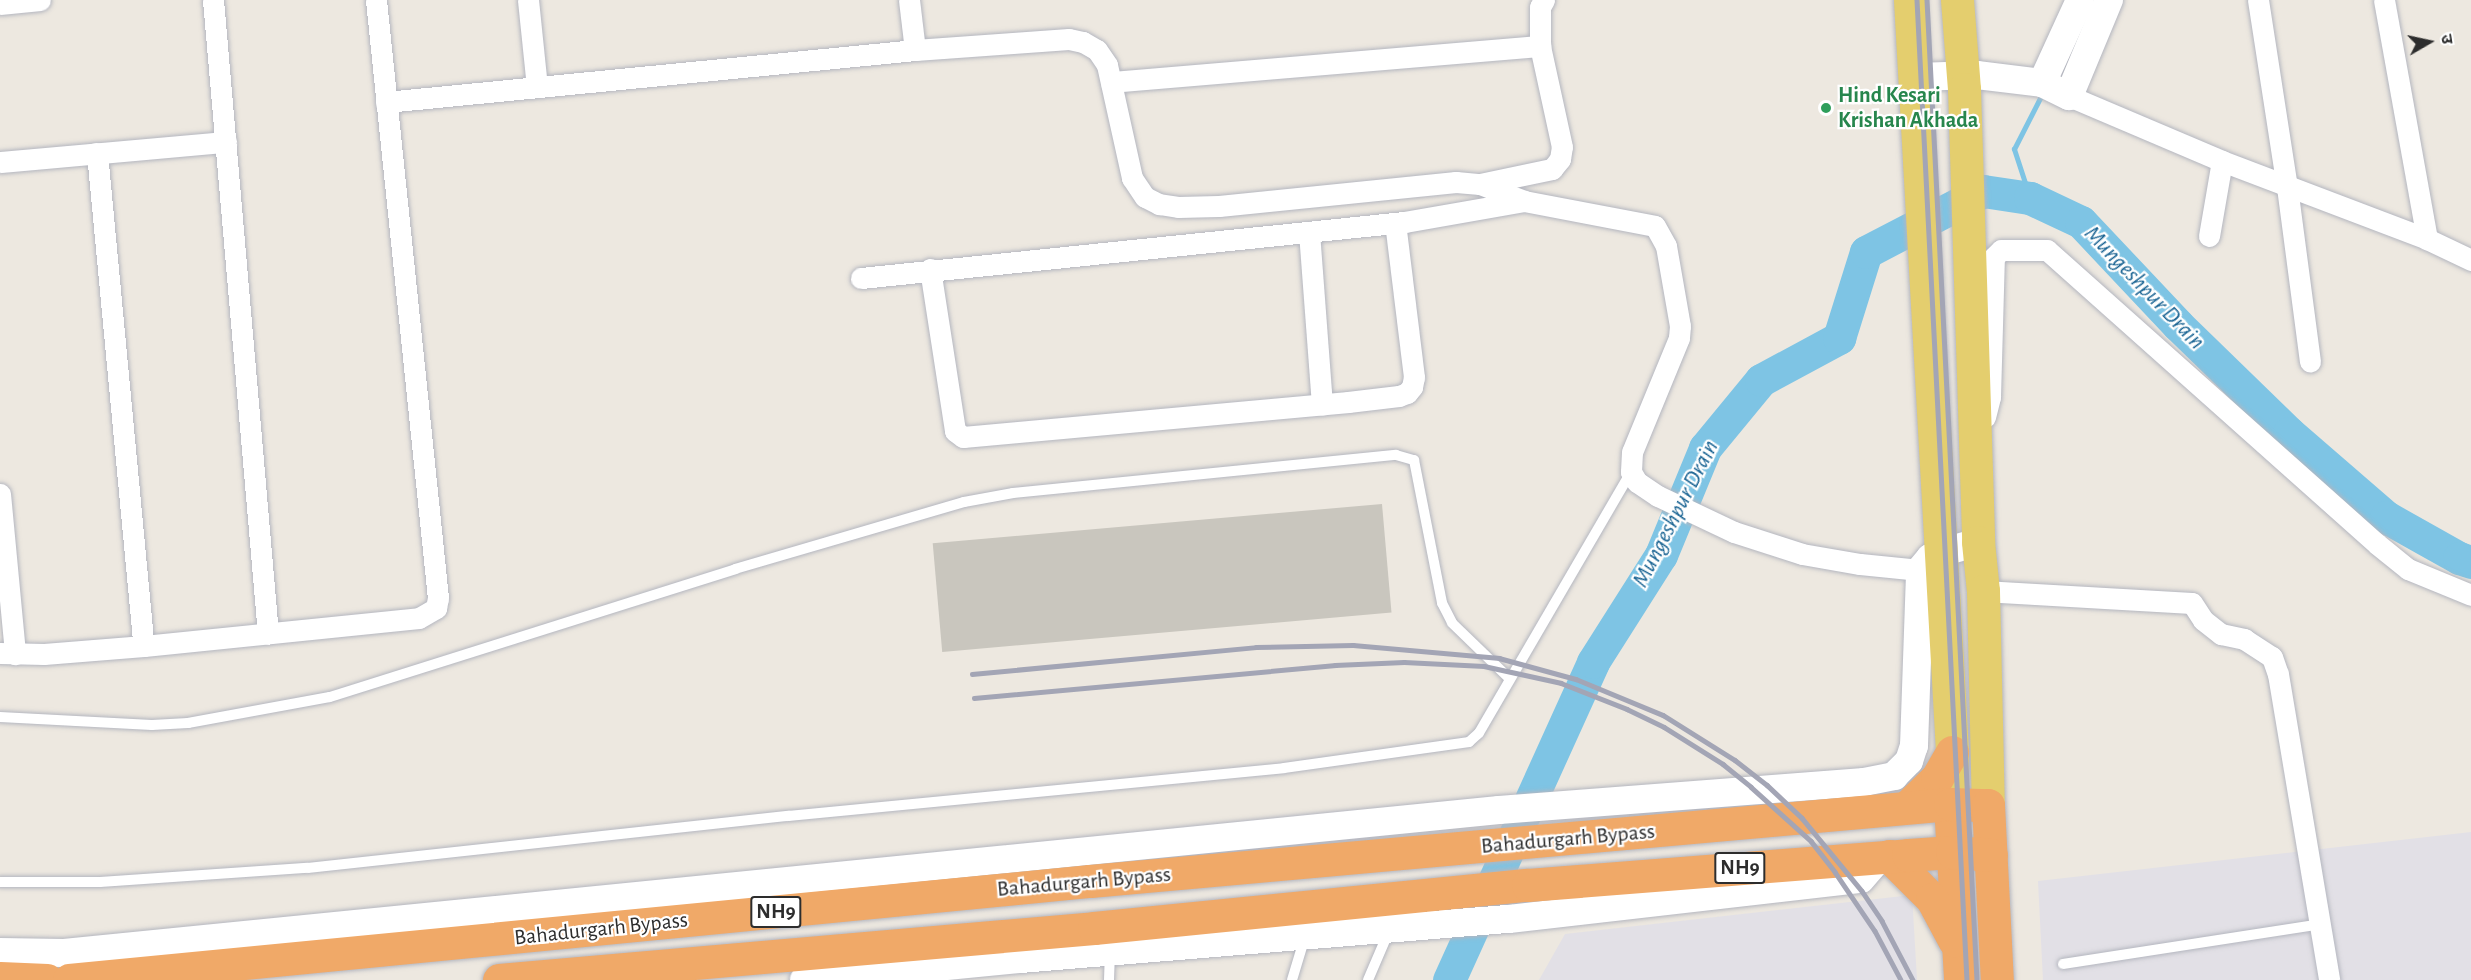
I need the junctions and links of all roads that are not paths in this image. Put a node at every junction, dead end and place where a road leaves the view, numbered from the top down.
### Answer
1 (40, 0) edge
2 (213, 0) edge
3 (376, 0) edge
4 (528, 0) edge
5 (909, 0) edge
6 (1544, 0) edge
7 (1911, 0) edge
8 (1957, 0) edge
9 (2080, 0) edge
10 (2109, 0) edge
11 (2258, 0) edge
12 (2384, 0) edge
13 (0, 4) edge
14 (1540, 46) junction
15 (915, 50) junction
16 (1915, 81) junction
17 (1111, 82) junction
18 (1963, 82) junction
19 (537, 87) junction
20 (2057, 90) junction
21 (386, 102) junction
22 (225, 142) junction
23 (98, 153) junction
24 (2222, 161) junction
25 (0, 162) edge
26 (1480, 184) junction
27 (2287, 187) junction
28 (1524, 201) junction
29 (1395, 223) junction
30 (1309, 232) junction
31 (2209, 236) dead end
32 (2427, 239) junction
33 (2471, 260) edge
34 (930, 269) junction
35 (861, 278) dead end
36 (2310, 361) dead end
37 (1322, 405) junction
38 (1977, 451) junction
39 (1631, 472) junction
40 (0, 494) edge
41 (1978, 542) junction
42 (1930, 562) junction
43 (1983, 591) junction
44 (2471, 596) edge
45 (268, 634) junction
46 (144, 646) junction
47 (8, 653) edge
48 (1509, 678) junction
49 (0, 717) edge
50 (1952, 752) junction
51 (1950, 804) junction
52 (1988, 805) junction
53 (1908, 806) junction
54 (1952, 852) junction
55 (1990, 855) junction
56 (1885, 857) junction
57 (0, 882) edge
58 (2320, 924) junction
59 (488, 926) junction
60 (1391, 928) junction
61 (1306, 935) junction
62 (1958, 947) junction
63 (1110, 951) junction
64 (0, 952) edge
65 (2062, 964) dead end
66 (0, 978) edge
67 (47, 980) edge
68 (69, 980) edge
69 (492, 980) edge
70 (499, 980) edge
71 (804, 980) edge
72 (1109, 980) edge
73 (1292, 980) edge
74 (1368, 980) edge
75 (1960, 980) edge
76 (1997, 980) edge
77 (2329, 980) edge

1 - 13 street
2 - 22 street
3 - 21 street
4 - 19 street
5 - 15 street
6 - 14 street
7 - 16 main road
8 - 18 main road
9 - 20 main road
10 - 20 main road
11 - 27 street
12 - 32 street
14 - 17 street
14 - 26 street
15 - 17 street
15 - 19 street
16 - 18 main road
16 - 42 main road
17 - 26 street
18 - 20 main road
18 - 38 main road
19 - 21 street
20 - 24 street
21 - 45 street
22 - 23 street
22 - 45 street
23 - 25 street
23 - 46 street
24 - 27 street
24 - 31 street
26 - 28 street
27 - 32 street
27 - 36 street
28 - 29 street
28 - 39 street
29 - 30 street
29 - 37 street
30 - 34 street
30 - 37 street
32 - 33 street
34 - 35 street
34 - 37 street
38 - 41 main road
38 - 44 street
39 - 42 street
39 - 48 lane
40 - 47 street
41 - 42 main road
41 - 43 main road
42 - 50 main road
42 - 59 main road
43 - 52 main road
43 - 58 street
45 - 46 street
46 - 47 street
48 - 49 lane
48 - 57 lane
50 - 51 main road
50 - 53 highway
51 - 52 highway, Bahadurgarh Bypass / NH9
51 - 53 highway, Bahadurgarh Bypass / NH9
51 - 54 highway
52 - 55 highway
53 - 59 highway, Bahadurgarh Bypass / NH9
54 - 55 highway, Bahadurgarh Bypass
54 - 56 highway, Bahadurgarh Bypass / NH9
54 - 62 highway
55 - 76 highway
56 - 60 main road
56 - 62 highway
56 - 70 highway, Bahadurgarh Bypass / NH9
58 - 65 lane
58 - 77 street
59 - 64 main road
59 - 68 highway, Bahadurgarh Bypass / NH9
59 - 69 highway
60 - 61 main road
60 - 74 lane
61 - 63 main road
61 - 73 lane
62 - 75 highway
63 - 71 main road
63 - 72 lane
66 - 67 highway

